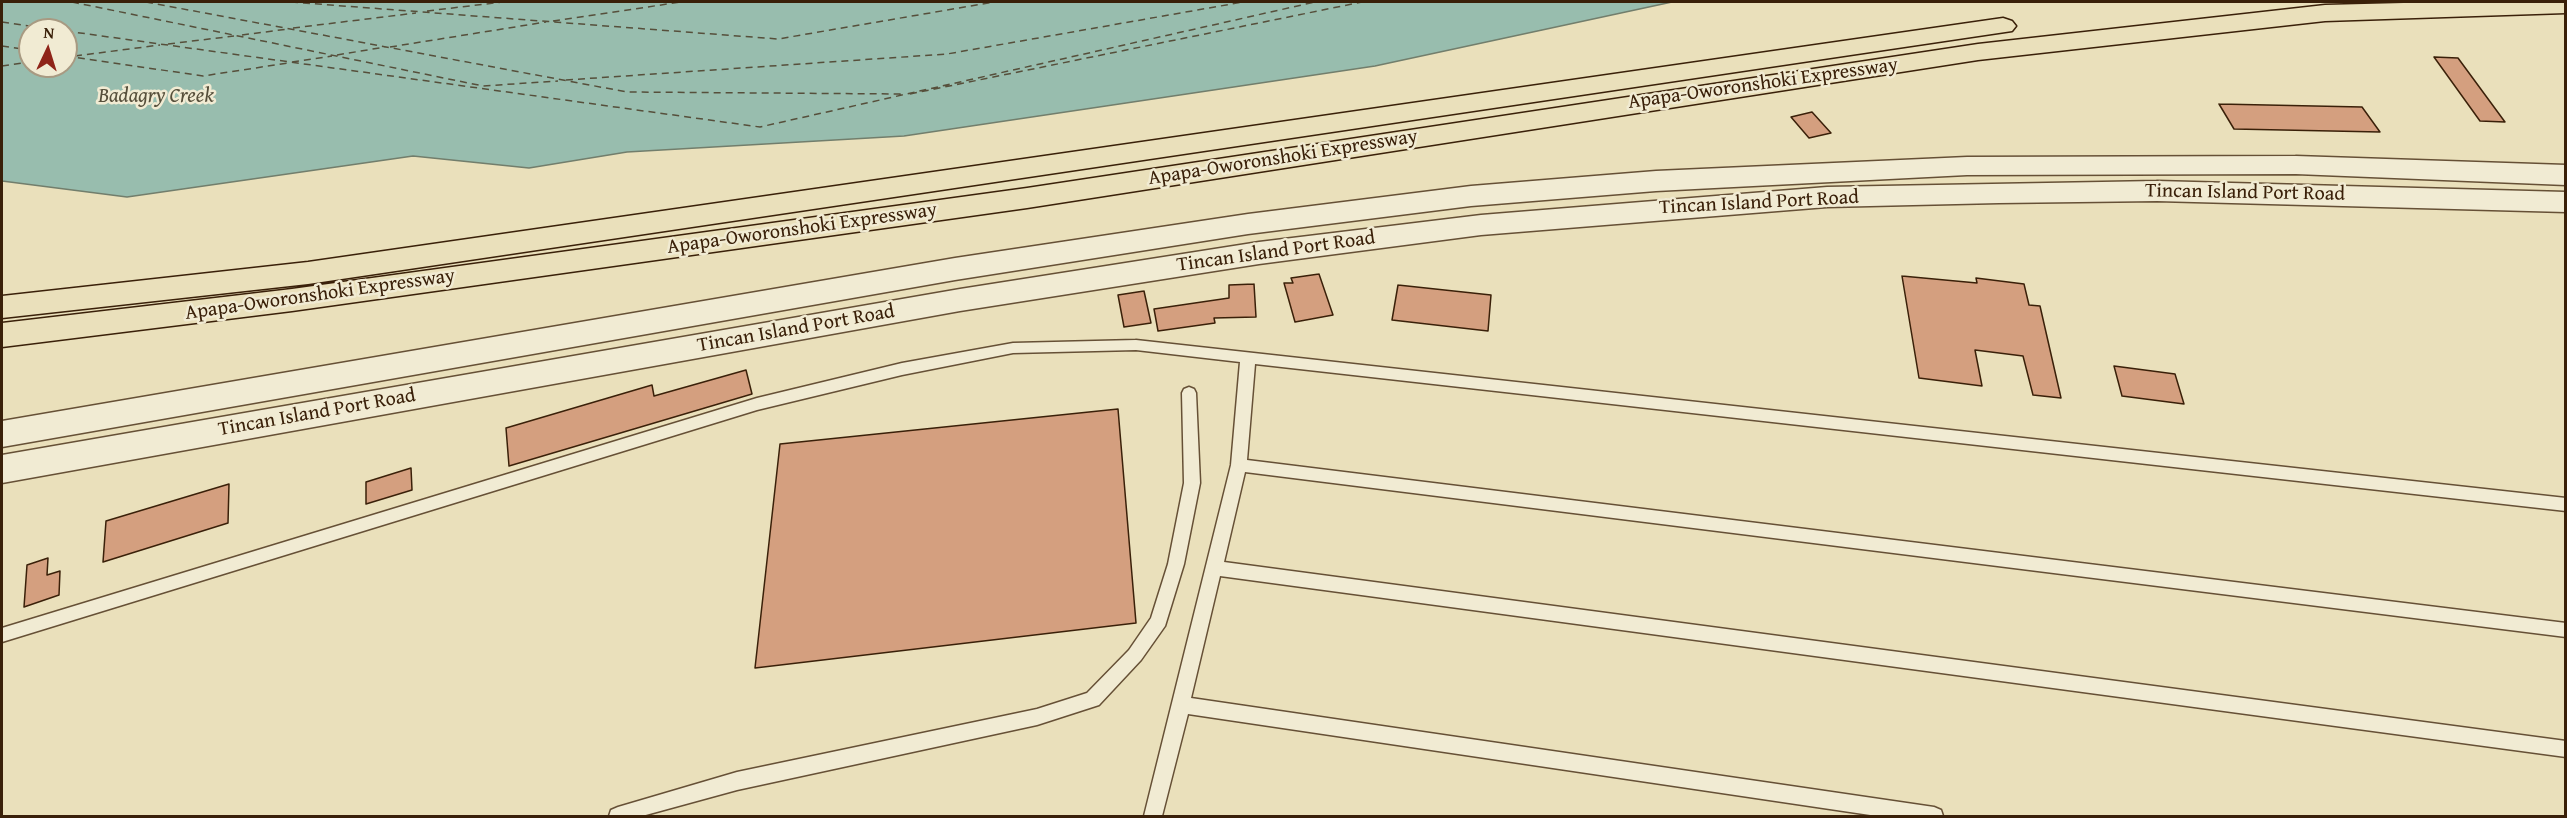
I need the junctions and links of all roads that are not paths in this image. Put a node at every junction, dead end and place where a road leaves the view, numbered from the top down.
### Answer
1 (2231, 2) edge
2 (2565, 5) edge
3 (2565, 175) edge
4 (2565, 202) edge
5 (2, 307) edge
6 (2, 335) edge
7 (1248, 359) junction
8 (1189, 393) dead end
9 (2, 434) edge
10 (1239, 465) junction
11 (2, 469) edge
12 (2565, 505) edge
13 (1215, 568) junction
14 (2565, 630) edge
15 (2, 634) edge
16 (1181, 705) junction
17 (2565, 748) edge
18 (618, 816) edge
19 (1153, 816) edge
20 (1934, 816) edge

1 - 5 highway, Apapa-Oworonshoki Expressway
2 - 6 highway, Apapa-Oworonshoki Expressway
3 - 9 street, Tincan Island Port Road
4 - 11 street, Tincan Island Port Road
7 - 10 lane
7 - 12 lane
7 - 15 lane
8 - 18 lane
10 - 13 lane
10 - 14 lane
13 - 16 lane
13 - 17 lane
16 - 19 lane
16 - 20 lane

